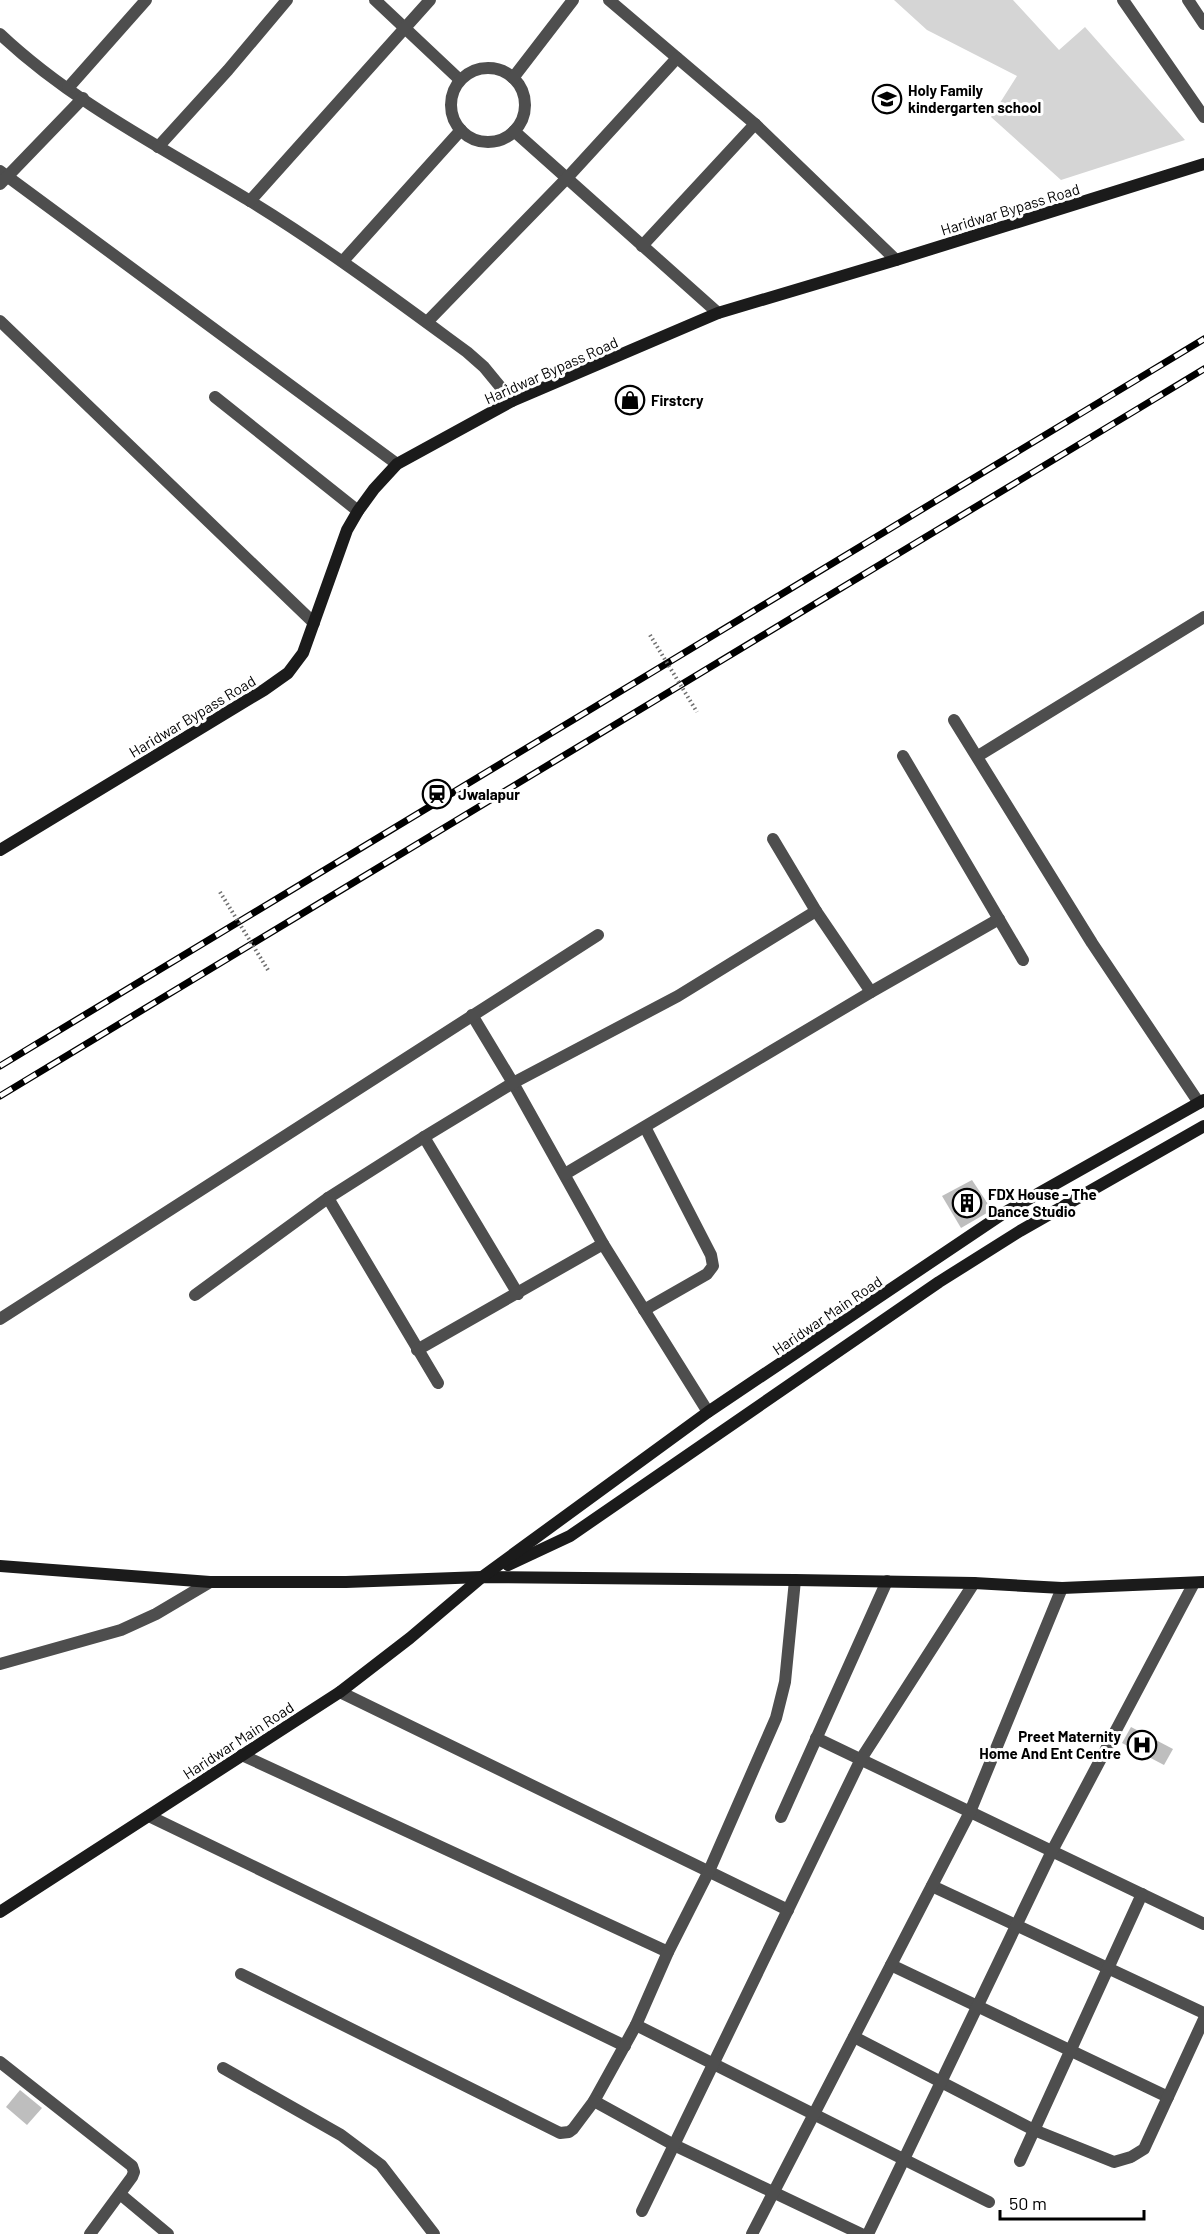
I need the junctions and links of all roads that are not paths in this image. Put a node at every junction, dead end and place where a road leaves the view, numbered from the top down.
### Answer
1 (146, 0) edge
2 (287, 0) edge
3 (375, 0) edge
4 (430, 0) edge
5 (573, 0) edge
6 (609, 0) edge
7 (1123, 0) edge
8 (1188, 0) edge
9 (1204, 24) edge
10 (404, 27) junction
11 (0, 34) edge
12 (677, 58) junction
13 (513, 78) junction
14 (460, 80) junction
15 (68, 88) junction
16 (83, 98) junction
17 (1204, 117) edge
18 (755, 124) junction
19 (461, 130) junction
20 (514, 131) junction
21 (158, 147) junction
22 (1204, 164) edge
23 (2, 177) edge
24 (567, 178) junction
25 (250, 201) junction
26 (642, 246) junction
27 (896, 260) junction
28 (343, 261) junction
29 (718, 313) junction
30 (0, 321) edge
31 (427, 322) junction
32 (215, 396) dead end
33 (512, 401) junction
34 (397, 464) junction
35 (358, 511) junction
36 (1204, 617) edge
37 (314, 623) junction
38 (954, 720) dead end
39 (903, 756) dead end
40 (978, 756) junction
41 (773, 838) dead end
42 (0, 850) edge
43 (816, 911) junction
44 (999, 919) junction
45 (597, 935) dead end
46 (1023, 960) dead end
47 (871, 992) junction
48 (472, 1015) junction
49 (513, 1083) junction
50 (1202, 1101) edge
51 (1204, 1126) edge
52 (645, 1127) junction
53 (424, 1137) junction
54 (565, 1174) junction
55 (328, 1198) junction
56 (603, 1244) junction
57 (518, 1294) junction
58 (195, 1295) dead end
59 (644, 1310) junction
60 (0, 1319) edge
61 (417, 1350) junction
62 (438, 1383) dead end
63 (708, 1412) junction
64 (0, 1566) edge
65 (482, 1577) junction
66 (795, 1580) junction
67 (887, 1581) junction
68 (210, 1582) junction
69 (1199, 1582) edge
70 (974, 1583) junction
71 (1062, 1588) junction
72 (0, 1664) edge
73 (340, 1692) junction
74 (816, 1738) junction
75 (242, 1755) junction
76 (861, 1759) junction
77 (970, 1812) junction
78 (149, 1816) junction
79 (781, 1817) dead end
80 (1052, 1851) junction
81 (709, 1871) junction
82 (932, 1886) junction
83 (1142, 1894) junction
84 (788, 1910) junction
85 (0, 1912) edge
86 (1204, 1924) edge
87 (1016, 1925) junction
88 (668, 1952) junction
89 (891, 1965) junction
90 (1108, 1968) junction
91 (241, 1974) dead end
92 (977, 2006) junction
93 (1204, 2013) edge
94 (1204, 2019) edge
95 (636, 2025) junction
96 (854, 2037) junction
97 (625, 2046) junction
98 (1071, 2049) junction
99 (0, 2062) edge
100 (713, 2064) junction
101 (223, 2068) dead end
102 (941, 2081) junction
103 (1168, 2097) junction
104 (594, 2101) junction
105 (814, 2114) junction
106 (1035, 2130) junction
107 (674, 2145) junction
108 (904, 2159) junction
109 (1020, 2161) dead end
110 (773, 2193) junction
111 (120, 2194) junction
112 (989, 2202) dead end
113 (642, 2211) dead end
114 (90, 2234) edge
115 (168, 2234) edge
116 (434, 2234) edge
117 (752, 2234) edge
118 (861, 2234) edge
119 (868, 2234) edge

1 - 15 street
2 - 21 street
3 - 10 street
4 - 10 street
5 - 13 street
6 - 12 street
7 - 17 street
8 - 9 street
10 - 14 street
10 - 25 street
11 - 15 street
12 - 18 street
12 - 24 street
13 - 14 street
13 - 20 street
14 - 19 street
15 - 16 street
16 - 21 street
16 - 23 street
18 - 26 street
18 - 27 street
19 - 20 street
19 - 28 street
20 - 24 street
21 - 25 street
22 - 27 main road, Haridwar Bypass Road
23 - 34 street
24 - 26 street
24 - 31 street
25 - 28 street
26 - 29 street
27 - 29 main road, Haridwar Bypass Road
28 - 31 street
29 - 33 main road, Haridwar Bypass Road
30 - 37 street
31 - 33 street
32 - 35 street
33 - 34 main road, Haridwar Bypass Road
34 - 35 main road, Haridwar Bypass Road
35 - 37 main road, Haridwar Bypass Road
36 - 40 street
37 - 42 main road, Haridwar Bypass Road
38 - 40 street
39 - 44 street
40 - 50 street
41 - 43 street
43 - 47 street
43 - 49 street
44 - 46 street
44 - 47 street
45 - 48 street
47 - 52 street
48 - 49 street
48 - 60 street
49 - 53 street
49 - 54 street
50 - 63 main road, Haridwar Main Road
51 - 65 main road, Haridwar Main Road
52 - 54 street
52 - 59 street
53 - 55 street
53 - 57 street
54 - 56 street
55 - 58 street
55 - 61 street
56 - 57 street
56 - 59 street
57 - 61 street
59 - 63 street
61 - 62 street
63 - 65 main road, Haridwar Main Road
64 - 68 main road
65 - 66 main road
65 - 68 main road
65 - 73 main road, Haridwar Main Road
66 - 67 main road
66 - 81 street
67 - 70 main road
67 - 74 street
68 - 72 street
69 - 71 main road
69 - 80 street
70 - 71 main road
70 - 76 street
71 - 77 street
73 - 75 main road, Haridwar Main Road
73 - 81 street
74 - 76 street
74 - 79 street
75 - 78 main road, Haridwar Main Road
75 - 88 street
76 - 77 street
76 - 84 street
77 - 80 street
77 - 82 street
78 - 85 main road, Haridwar Main Road
78 - 97 street
80 - 83 street
80 - 87 street
81 - 84 street
81 - 88 street
82 - 87 street
82 - 89 street
83 - 86 street
83 - 90 street
84 - 100 street
87 - 90 street
87 - 92 street
88 - 95 street
89 - 92 street
89 - 96 street
90 - 93 street
90 - 98 street
91 - 104 street
92 - 98 street
92 - 102 street
94 - 103 street
95 - 97 street
95 - 100 street
96 - 102 street
96 - 105 street
97 - 104 street
98 - 103 street
98 - 106 street
99 - 111 street
100 - 105 street
100 - 107 street
101 - 116 street
102 - 106 street
102 - 108 street
103 - 106 street
104 - 107 street
105 - 108 street
105 - 110 street
106 - 109 street
107 - 110 street
107 - 113 street
108 - 112 street
108 - 119 street
110 - 117 street
110 - 118 street
111 - 114 street
111 - 115 street

